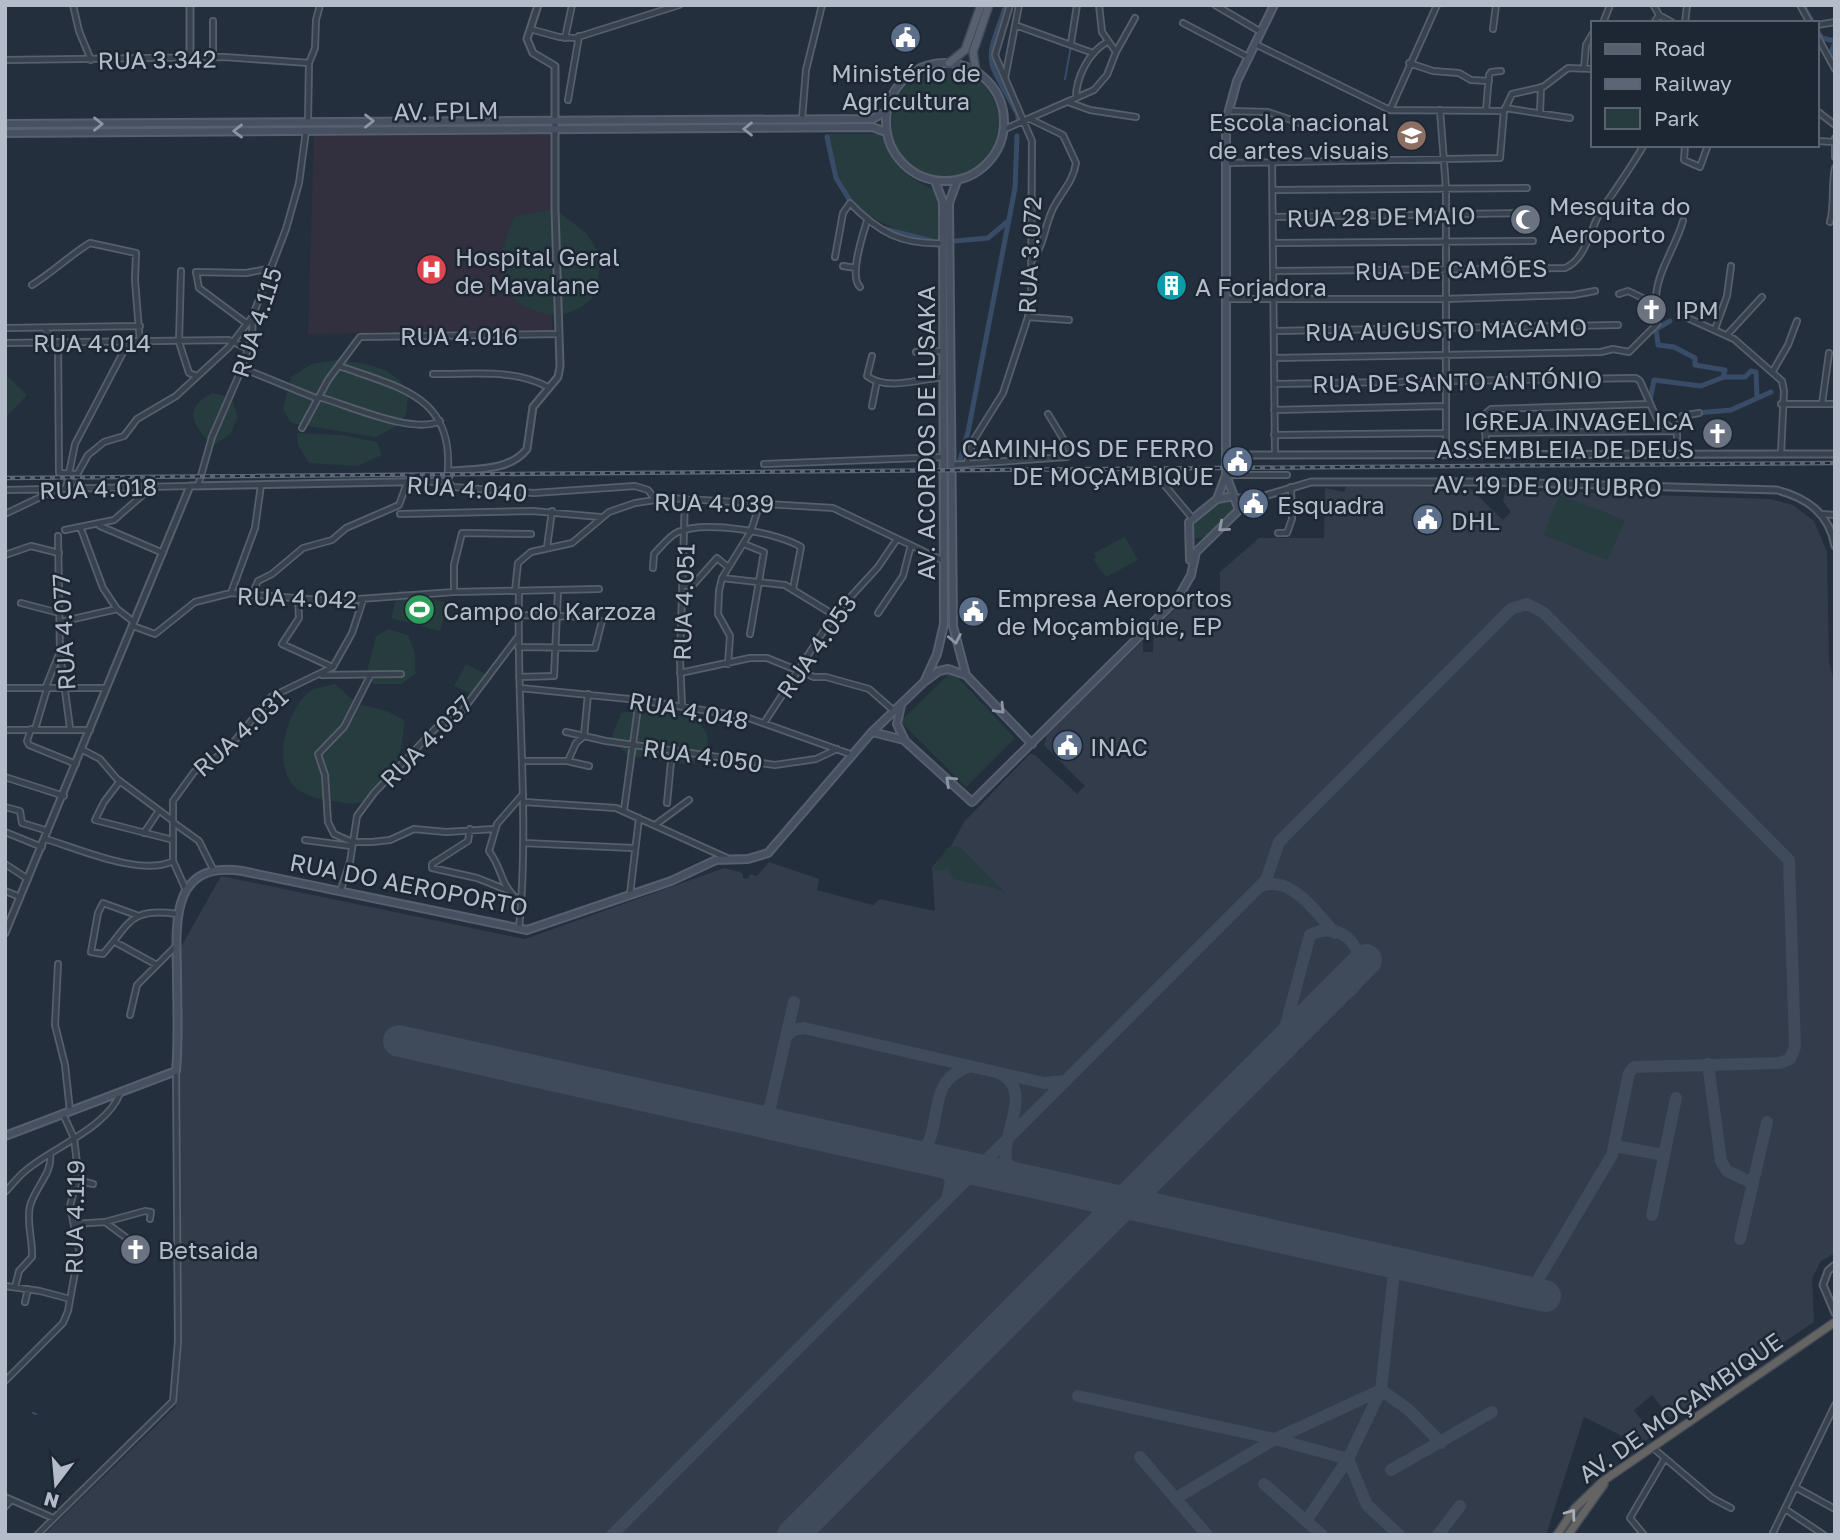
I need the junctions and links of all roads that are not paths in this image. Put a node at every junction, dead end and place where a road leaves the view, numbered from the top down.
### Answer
1 (73, 5) edge
2 (190, 5) edge
3 (320, 5) edge
4 (538, 5) edge
5 (572, 5) edge
6 (679, 5) edge
7 (822, 5) edge
8 (981, 5) edge
9 (989, 5) edge
10 (1010, 5) edge
11 (1077, 5) edge
12 (1099, 5) edge
13 (1215, 5) edge
14 (1274, 5) edge
15 (1437, 5) edge
16 (1496, 5) edge
17 (1800, 5) edge
18 (1019, 6) edge
19 (1654, 6) edge
20 (1659, 15) junction
21 (981, 17) junction
22 (1135, 18) dead end
23 (213, 21) dead end
24 (1655, 21) edge
25 (1670, 21) edge
26 (1809, 21) edge
27 (1183, 23) dead end
28 (1015, 25) junction
29 (530, 29) junction
30 (1493, 29) dead end
31 (1261, 32) junction
32 (579, 36) junction
33 (1591, 36) edge
34 (565, 37) junction
35 (1819, 40) edge
36 (1107, 42) junction
37 (1071, 43) junction
38 (1255, 44) junction
39 (1094, 52) junction
40 (1116, 52) junction
41 (190, 57) junction
42 (213, 57) junction
43 (1248, 57) junction
44 (5, 60) edge
45 (92, 60) junction
46 (309, 63) junction
47 (949, 63) junction
48 (1409, 63) junction
49 (1584, 68) junction
50 (1591, 69) edge
51 (1835, 69) edge
52 (1501, 71) dead end
53 (976, 72) junction
54 (1004, 79) junction
55 (1489, 81) junction
56 (1541, 87) junction
57 (1076, 98) junction
58 (568, 100) dead end
59 (1067, 101) junction
60 (1390, 110) junction
61 (1440, 110) junction
62 (1486, 110) junction
63 (1504, 110) junction
64 (1228, 111) junction
65 (886, 112) junction
66 (1540, 113) junction
67 (1819, 113) edge
68 (1136, 117) dead end
69 (1570, 118) dead end
70 (802, 119) junction
71 (1026, 119) junction
72 (309, 121) junction
73 (277, 122) junction
74 (558, 123) junction
75 (5, 124) edge
76 (68, 124) junction
77 (1321, 125) dead end
78 (1835, 125) edge
79 (1005, 129) junction
80 (278, 131) junction
81 (306, 131) junction
82 (886, 132) junction
83 (5, 133) edge
84 (68, 133) junction
85 (1834, 140) edge
86 (1643, 147) edge
87 (1685, 147) edge
88 (1707, 147) edge
89 (1835, 157) edge
90 (1445, 159) junction
91 (1272, 162) junction
92 (1224, 163) junction
93 (1835, 169) edge
94 (935, 181) junction
95 (957, 181) junction
96 (1446, 188) junction
97 (1527, 188) dead end
98 (1273, 190) junction
99 (1531, 213) dead end
100 (1446, 216) junction
101 (1273, 217) junction
102 (867, 221) junction
103 (1683, 221) dead end
104 (1830, 222) dead end
105 (1534, 241) dead end
106 (1445, 242) junction
107 (943, 243) junction
108 (1273, 243) junction
109 (835, 257) dead end
110 (1032, 261) junction
111 (843, 266) dead end
112 (1731, 266) dead end
113 (273, 268) junction
114 (856, 268) junction
115 (1445, 270) junction
116 (181, 271) dead end
117 (1273, 271) junction
118 (32, 285) dead end
119 (860, 287) dead end
120 (1595, 291) dead end
121 (1619, 293) dead end
122 (1762, 297) dead end
123 (1226, 299) junction
124 (1273, 299) junction
125 (1444, 299) junction
126 (1647, 300) junction
127 (1679, 314) dead end
128 (253, 315) junction
129 (1028, 317) junction
130 (1069, 320) dead end
131 (1797, 321) dead end
132 (246, 323) junction
133 (1618, 325) dead end
134 (140, 326) junction
135 (5, 328) edge
136 (45, 328) junction
137 (1445, 329) junction
138 (1715, 329) junction
139 (1274, 331) junction
140 (559, 334) junction
141 (1727, 335) junction
142 (55, 342) junction
143 (179, 342) junction
144 (234, 342) junction
145 (5, 343) edge
146 (128, 343) junction
147 (140, 343) junction
148 (248, 349) junction
149 (944, 351) junction
150 (916, 352) dead end
151 (1829, 353) dead end
152 (872, 356) dead end
153 (1445, 356) junction
154 (1275, 358) junction
155 (339, 366) junction
156 (242, 368) junction
157 (1773, 371) junction
158 (433, 374) dead end
159 (197, 376) junction
160 (944, 376) junction
161 (877, 381) junction
162 (1445, 382) junction
163 (1274, 384) junction
164 (548, 387) junction
165 (318, 398) junction
166 (1649, 404) junction
167 (1782, 404) junction
168 (1822, 404) junction
169 (1835, 404) edge
170 (872, 406) dead end
171 (1445, 406) junction
172 (1274, 410) junction
173 (1048, 414) dead end
174 (1699, 414) dead end
175 (440, 421) junction
176 (302, 428) dead end
177 (1677, 431) junction
178 (1446, 433) junction
179 (1485, 433) junction
180 (1274, 435) junction
181 (1677, 453) junction
182 (1781, 453) junction
183 (1835, 454) edge
184 (1275, 455) junction
185 (1446, 455) junction
186 (1486, 455) junction
187 (944, 457) junction
188 (1226, 459) junction
189 (967, 462) junction
190 (764, 464) dead end
191 (951, 465) junction
192 (68, 474) junction
193 (77, 474) junction
194 (1226, 475) junction
195 (1287, 475) dead end
196 (447, 481) junction
197 (1162, 482) dead end
198 (407, 483) junction
199 (154, 485) junction
200 (261, 485) junction
201 (190, 486) junction
202 (198, 486) junction
203 (1291, 486) junction
204 (68, 487) junction
205 (5, 490) edge
206 (52, 491) junction
207 (1235, 497) junction
208 (685, 498) junction
209 (1258, 498) junction
210 (655, 499) junction
211 (1217, 499) junction
212 (760, 503) junction
213 (1239, 510) junction
214 (552, 511) junction
215 (5, 514) edge
216 (400, 514) dead end
217 (1822, 514) junction
218 (1835, 515) edge
219 (600, 517) junction
220 (1193, 519) junction
221 (100, 525) junction
222 (81, 529) junction
223 (65, 530) dead end
224 (686, 530) junction
225 (751, 531) junction
226 (1278, 533) dead end
227 (531, 534) dead end
228 (58, 536) dead end
229 (1189, 537) junction
230 (897, 539) junction
231 (1204, 541) junction
232 (744, 544) junction
233 (911, 545) junction
234 (1835, 546) edge
235 (547, 547) junction
236 (59, 553) junction
237 (163, 553) junction
238 (5, 555) edge
239 (946, 561) junction
240 (729, 567) junction
241 (653, 568) dead end
242 (722, 578) junction
243 (757, 581) junction
244 (1188, 582) junction
245 (684, 585) junction
246 (599, 589) dead end
247 (793, 589) junction
248 (517, 591) junction
249 (558, 591) junction
250 (454, 592) junction
251 (231, 593) junction
252 (253, 595) junction
253 (298, 599) junction
254 (363, 600) junction
255 (21, 603) dead end
256 (117, 609) junction
257 (878, 613) dead end
258 (60, 614) junction
259 (519, 615) junction
260 (834, 615) junction
261 (557, 617) junction
262 (591, 617) dead end
263 (602, 621) dead end
264 (59, 622) junction
265 (134, 624) junction
266 (750, 634) dead end
267 (518, 637) junction
268 (518, 647) junction
269 (556, 648) junction
270 (60, 653) junction
271 (728, 664) junction
272 (333, 667) junction
273 (798, 670) junction
274 (680, 673) junction
275 (401, 674) dead end
276 (321, 675) junction
277 (966, 675) junction
278 (370, 676) junction
279 (519, 677) junction
280 (924, 682) junction
281 (5, 688) edge
282 (65, 688) junction
283 (107, 688) junction
284 (520, 688) junction
285 (46, 689) junction
286 (588, 694) junction
287 (639, 700) junction
288 (902, 702) junction
289 (682, 706) junction
290 (893, 710) junction
291 (764, 723) junction
292 (70, 728) junction
293 (33, 729) junction
294 (5, 730) edge
295 (91, 730) junction
296 (566, 732) dead end
297 (872, 732) junction
298 (584, 736) junction
299 (905, 741) junction
300 (1032, 744) junction
301 (635, 745) junction
302 (837, 749) junction
303 (83, 750) junction
304 (672, 751) junction
305 (853, 755) junction
306 (523, 761) junction
307 (566, 761) junction
308 (76, 765) junction
309 (589, 766) dead end
310 (5, 777) edge
311 (120, 781) junction
312 (523, 794) junction
313 (64, 796) junction
314 (689, 800) dead end
315 (524, 802) junction
316 (667, 803) dead end
317 (5, 807) edge
318 (624, 810) junction
319 (158, 811) junction
320 (639, 818) junction
321 (174, 821) junction
322 (655, 825) junction
323 (470, 829) junction
324 (494, 829) junction
325 (5, 832) edge
326 (49, 832) junction
327 (144, 833) junction
328 (46, 839) junction
329 (173, 839) junction
330 (305, 840) dead end
331 (523, 842) junction
332 (351, 844) junction
333 (42, 847) junction
334 (633, 848) junction
335 (728, 858) junction
336 (173, 862) junction
337 (5, 864) edge
338 (213, 869) junction
339 (28, 879) junction
340 (186, 890) junction
341 (507, 890) junction
342 (5, 891) edge
343 (340, 892) junction
344 (630, 894) junction
345 (20, 897) junction
346 (522, 904) junction
347 (177, 914) junction
348 (139, 916) junction
349 (8, 918) edge
350 (519, 930) junction
351 (5, 933) edge
352 (115, 942) junction
353 (176, 946) junction
354 (58, 964) dead end
355 (155, 964) junction
356 (130, 1016) dead end
357 (176, 1071) junction
358 (120, 1093) junction
359 (66, 1113) junction
360 (5, 1136) edge
361 (74, 1139) junction
362 (50, 1154) junction
363 (78, 1180) junction
364 (93, 1184) dead end
365 (5, 1192) edge
366 (150, 1219) dead end
367 (105, 1222) junction
368 (74, 1224) junction
369 (128, 1239) dead end
370 (1835, 1265) edge
371 (5, 1286) edge
372 (15, 1287) junction
373 (28, 1289) junction
374 (70, 1299) junction
375 (25, 1301) dead end
376 (1835, 1313) edge
377 (1835, 1322) edge
378 (1835, 1327) edge
379 (5, 1381) edge
380 (1835, 1405) edge
381 (1653, 1448) junction
382 (1665, 1458) junction
383 (1795, 1487) junction
384 (5, 1497) edge
385 (11, 1500) junction
386 (5, 1507) edge
387 (1731, 1508) dead end
388 (1785, 1509) junction
389 (1835, 1509) edge
390 (53, 1518) junction
391 (37, 1535) edge
392 (1557, 1535) edge
393 (1568, 1535) edge
394 (1643, 1535) edge
395 (1772, 1535) edge
396 (1824, 1535) edge

1 - 45 street
2 - 41 street
3 - 46 street
4 - 29 street
5 - 34 street
6 - 32 street
7 - 70 street
8 - 21 main road
9 - 21 main road
10 - 18 street
10 - 54 street, RUA 3.072
11 - 37 street
12 - 36 street
13 - 31 street
14 - 31 main road
15 - 48 street
16 - 30 street
17 - 26 street
18 - 28 street
19 - 20 street
20 - 24 street
20 - 25 street
21 - 47 main road
21 - 53 main road
22 - 40 street
23 - 42 street
27 - 43 street
28 - 37 street
28 - 54 street
29 - 34 street
29 - 74 street
31 - 38 main road
32 - 34 street
32 - 58 street
33 - 49 street
35 - 51 street
36 - 39 street
36 - 40 street
37 - 39 street
38 - 43 main road
38 - 60 street
39 - 57 street
40 - 57 street
41 - 42 street, RUA 3.342
41 - 45 street, RUA 3.342
42 - 46 street, RUA 3.342
43 - 64 main road
44 - 45 street, RUA 3.342
46 - 72 street
47 - 53 main road
47 - 65 main road
48 - 55 street
48 - 60 street
49 - 50 street
49 - 56 street
52 - 55 street
53 - 79 main road
54 - 71 street, RUA 3.072
55 - 62 street
56 - 63 street
56 - 66 street
57 - 59 street
59 - 68 street
59 - 71 street
60 - 61 street
61 - 62 street
61 - 90 street
62 - 63 street
63 - 66 street
63 - 90 street
64 - 77 street
64 - 92 main road
65 - 70 main road
65 - 82 main road
66 - 69 street
67 - 78 street
70 - 74 main road
71 - 79 street
71 - 110 street, RUA 3.072
71 - 110 street
72 - 73 main road, AV. FPLM
72 -> 74 main road, AV. FPLM
76 -> 73 main road, AV. FPLM
73 - 80 main road
74 - 81 main road, AV. FPLM
82 -> 74 main road, AV. FPLM
74 - 140 street
75 - 76 main road, AV. FPLM
76 - 84 main road
79 - 95 main road
80 - 81 main road, AV. FPLM
80 -> 84 main road, AV. FPLM
81 - 113 street, RUA 4.115
82 - 94 main road
83 - 84 main road, AV. FPLM
85 - 89 street
86 - 115 street, RUA DE CAMÕES
87 - 88 street
90 - 91 street
90 - 96 street
91 - 92 street
91 - 98 street
92 - 123 main road
93 - 104 street
94 - 95 main road
94 - 107 main road, AV. ACORDOS DE LUSAKA
95 - 191 main road, AV. ACORDOS DE LUSAKA
96 - 97 street
96 - 98 street
96 - 100 street
98 - 101 street
99 - 100 street, RUA 28 DE MAIO
100 - 101 street, RUA 28 DE MAIO
100 - 106 street
101 - 108 street
102 - 107 street
102 - 109 street
102 - 114 street
103 - 126 street
105 - 106 street
106 - 108 street
106 - 115 street
107 - 149 main road, AV. ACORDOS DE LUSAKA
108 - 117 street
110 - 129 street, RUA 3.072
111 - 114 street
112 - 138 street
113 - 128 street, RUA 4.115
113 - 132 street
114 - 119 street
115 - 117 street, RUA DE CAMÕES
115 - 125 street
116 - 143 street
117 - 124 street
118 - 134 street
120 - 125 street
121 - 126 street
122 - 141 street
123 - 124 street
123 - 188 main road
124 - 125 street
124 - 139 street
125 - 137 street
126 - 153 street
127 - 138 street
128 - 132 street
128 - 148 street, RUA 4.115
129 - 130 street
129 - 189 street, RUA 3.072
131 - 157 street
132 - 144 street
133 - 137 street, RUA AUGUSTO MACAMO
134 - 136 street
134 - 147 street
135 - 136 street
136 - 142 street
137 - 139 street, RUA AUGUSTO MACAMO
137 - 153 street
138 - 141 street
139 - 154 street
140 - 155 street, RUA 4.016
140 - 164 street
141 - 157 street
142 - 145 street, RUA 4.014
142 - 146 street, RUA 4.014
142 - 192 street
143 - 144 street, RUA 4.014
143 - 147 street, RUA 4.014
143 - 159 street
144 - 148 street
144 - 159 street
146 - 147 street, RUA 4.014
146 - 192 street
148 - 156 street, RUA 4.115
149 - 150 street
149 - 160 main road, AV. ACORDOS DE LUSAKA
151 - 168 street
152 - 161 street
153 - 154 street
153 - 162 street
154 - 163 street
155 - 165 street
155 - 175 street
156 - 165 street
156 - 202 street, RUA 4.115
157 - 167 street
158 - 164 street
159 - 193 street
160 - 161 street
160 - 187 main road, AV. ACORDOS DE LUSAKA
161 - 170 street
162 - 163 street, RUA DE SANTO ANTÓNIO
162 - 166 street, RUA DE SANTO ANTÓNIO
162 - 171 street
163 - 172 street
164 - 196 street
165 - 175 street
165 - 176 street
166 - 177 street
166 - 179 street
167 - 168 street
167 - 182 street
168 - 169 street
171 - 172 street
171 - 178 street
172 - 180 street
173 - 189 street
174 - 177 street
175 - 196 street
177 - 179 street
177 - 181 street
178 - 180 street
178 - 185 street
179 - 186 street
180 - 184 street
181 - 182 street
181 - 186 street
182 - 183 street
184 - 185 street
184 - 188 street
185 - 186 street
187 - 190 street
187 - 239 main road, AV. ACORDOS DE LUSAKA
188 - 194 main road
189 - 191 street
191 -> 277 main road, AV. ACORDOS DE LUSAKA
192 - 193 street
192 - 204 street
193 - 204 street
194 - 195 street
194 - 207 main road
194 - 211 main road
196 - 198 street, RUA 4.040
196 - 210 street, RUA 4.040
197 - 220 street
198 - 200 street, RUA 4.040
198 - 252 street
199 - 201 street, RUA 4.018
199 - 204 street, RUA 4.018
199 - 221 street
200 - 202 street, RUA 4.040
200 - 251 street
201 - 202 street, RUA 4.040
201 - 237 street
203 - 209 street, AV. 19 DE OUTUBRO
203 - 217 street, AV. 19 DE OUTUBRO
203 - 226 street
204 - 206 street, RUA 4.018
205 - 206 street, RUA 4.018
206 - 215 street
207 - 209 street
207 - 211 main road
207 - 213 main road
208 - 210 street, RUA 4.039
208 - 212 street, RUA 4.039
208 - 224 street, RUA 4.051
209 - 213 street, AV. 19 DE OUTUBRO
210 - 219 street, RUA 4.039
211 - 220 main road
212 - 225 street
212 - 230 street, RUA 4.039
213 -> 231 main road
214 - 216 street
214 - 219 street
214 - 235 street
217 - 218 street
217 - 234 street
219 - 235 street, RUA 4.039
220 - 229 main road
221 - 222 street
221 - 237 street
222 - 223 street
222 - 256 street
224 - 225 street
224 - 241 street
224 - 245 street, RUA 4.051
225 - 232 street
225 - 247 street
227 - 250 street
228 - 236 street, RUA 4.077
229 - 231 main road
229 - 244 main road
230 - 233 street, RUA 4.039
230 - 260 street, RUA 4.053
231 - 244 main road
232 - 240 street
232 - 243 street
233 - 239 street, RUA 4.039
233 - 257 street
235 - 248 street, RUA 4.039
236 - 238 street
236 - 258 street, RUA 4.077
237 - 265 street
239 - 280 main road, AV. ACORDOS DE LUSAKA
240 - 242 street
240 - 245 street
242 - 243 street
242 - 271 street
243 - 247 street
243 - 266 street
244 - 300 main road
245 - 274 street, RUA 4.051
246 - 249 street, RUA 4.042
247 - 260 street
248 - 249 street, RUA 4.042
248 - 250 street, RUA 4.042
248 - 259 street, RUA 4.039
249 - 261 street
250 - 254 street, RUA 4.042
251 - 252 street, RUA 4.042
251 - 265 street, RUA 4.042
252 - 253 street, RUA 4.042
253 - 254 street, RUA 4.042
253 - 272 street
254 - 272 street, RUA 4.031
255 - 258 street
256 - 264 street
256 - 265 street
258 - 264 street, RUA 4.077
259 - 261 street
259 - 267 street, RUA 4.039
260 - 273 street, RUA 4.053
261 - 262 street
261 - 269 street
263 - 269 street
264 - 270 street, RUA 4.077
265 - 283 street
267 - 268 street, RUA 4.039
267 - 332 street, RUA 4.037
268 - 269 street
268 - 279 street, RUA 4.039
269 - 279 street
270 - 282 street, RUA 4.077
270 - 285 street
271 - 273 street
271 - 274 street
272 - 276 street, RUA 4.031
273 - 290 street
273 - 291 street, RUA 4.053
274 - 289 street, RUA 4.051
275 - 278 street
276 - 278 street
276 - 321 street, RUA 4.031
277 - 280 main road, RUA DO AEROPORTO
277 -> 300 main road
278 - 332 street
279 - 284 street, RUA 4.039
280 - 288 main road, RUA DO AEROPORTO
281 - 285 street
282 - 283 street
282 - 285 street
282 - 292 street, RUA 4.077
283 - 295 street
284 - 286 street, RUA 4.048
284 - 306 street, RUA 4.039
285 - 293 street
286 - 287 street, RUA 4.048
286 - 298 street
287 - 289 street, RUA 4.048
287 - 301 street
288 - 290 main road, RUA DO AEROPORTO
288 - 299 main road
289 - 291 street, RUA 4.048
290 - 297 main road, RUA DO AEROPORTO
291 - 302 street, RUA 4.048
292 - 293 street
292 - 295 street
293 - 294 street
293 - 308 street
295 - 303 street
296 - 298 street, RUA 4.050
297 - 299 main road
297 - 305 main road, RUA DO AEROPORTO
298 - 301 street, RUA 4.050
298 - 307 street
300 -> 299 main road
301 - 304 street, RUA 4.050
301 - 318 street
302 - 304 street, RUA 4.050
302 - 305 street, RUA 4.048
303 - 308 street
303 - 311 street
304 - 316 street
305 - 335 main road, RUA DO AEROPORTO
306 - 307 street
306 - 312 street, RUA 4.039
307 - 309 street
308 - 313 street
310 - 313 street
311 - 319 street
311 - 327 street
312 - 315 street, RUA 4.039
312 - 324 street
313 - 326 street
314 - 322 street
315 - 318 street
315 - 331 street, RUA 4.039
317 - 326 street
318 - 320 street
319 - 321 street
319 - 327 street
320 - 322 street
320 - 334 street
321 - 329 street, RUA 4.031
321 - 338 street
322 - 335 street
323 - 324 street
323 - 332 street
323 - 341 street
324 - 341 street
325 - 333 street
326 - 328 street
327 - 329 street
328 - 333 street
328 - 336 street
329 - 336 street, RUA 4.031
330 - 332 street
331 - 334 street
331 - 346 street, RUA 4.039
332 - 343 street, RUA 4.037
333 - 339 street
334 - 344 street
335 - 344 main road, RUA DO AEROPORTO
336 - 340 street, RUA 4.031
337 - 339 street
338 - 340 main road
338 - 343 main road, RUA DO AEROPORTO
339 - 345 street
340 - 347 main road
341 - 346 street
342 - 345 street
343 - 350 main road, RUA DO AEROPORTO
344 - 350 main road, RUA DO AEROPORTO
345 - 349 street
346 - 350 street, RUA 4.039
347 - 348 street
347 - 353 main road
348 - 352 street
348 - 352 street
349 - 351 street
352 - 355 street
353 - 355 street
353 - 357 main road
354 - 359 street, RUA 4.119
355 - 356 street
357 - 358 main road
357 - 390 street
358 - 359 main road
358 - 361 street
359 - 360 main road
359 - 361 street, RUA 4.119
361 - 362 street
361 - 363 street, RUA 4.119
362 - 365 street
362 - 372 street
363 - 364 street
363 - 368 street, RUA 4.119
366 - 367 street
367 - 368 street
367 - 369 street
368 - 374 street, RUA 4.119
370 - 376 street
371 - 372 street
372 - 373 street
373 - 374 street
373 - 375 street
374 - 379 street, RUA 4.119
392 -> 377 highway, AV. DE MOÇAMBIQUE
378 - 381 highway, AV. DE MOÇAMBIQUE
380 - 383 street
381 - 382 street
381 - 393 highway, AV. DE MOÇAMBIQUE
382 - 387 street
382 - 394 street
383 - 388 street
383 - 389 street
384 - 385 street
385 - 386 street
385 - 390 street
388 - 395 street
388 - 396 street
390 - 391 street

